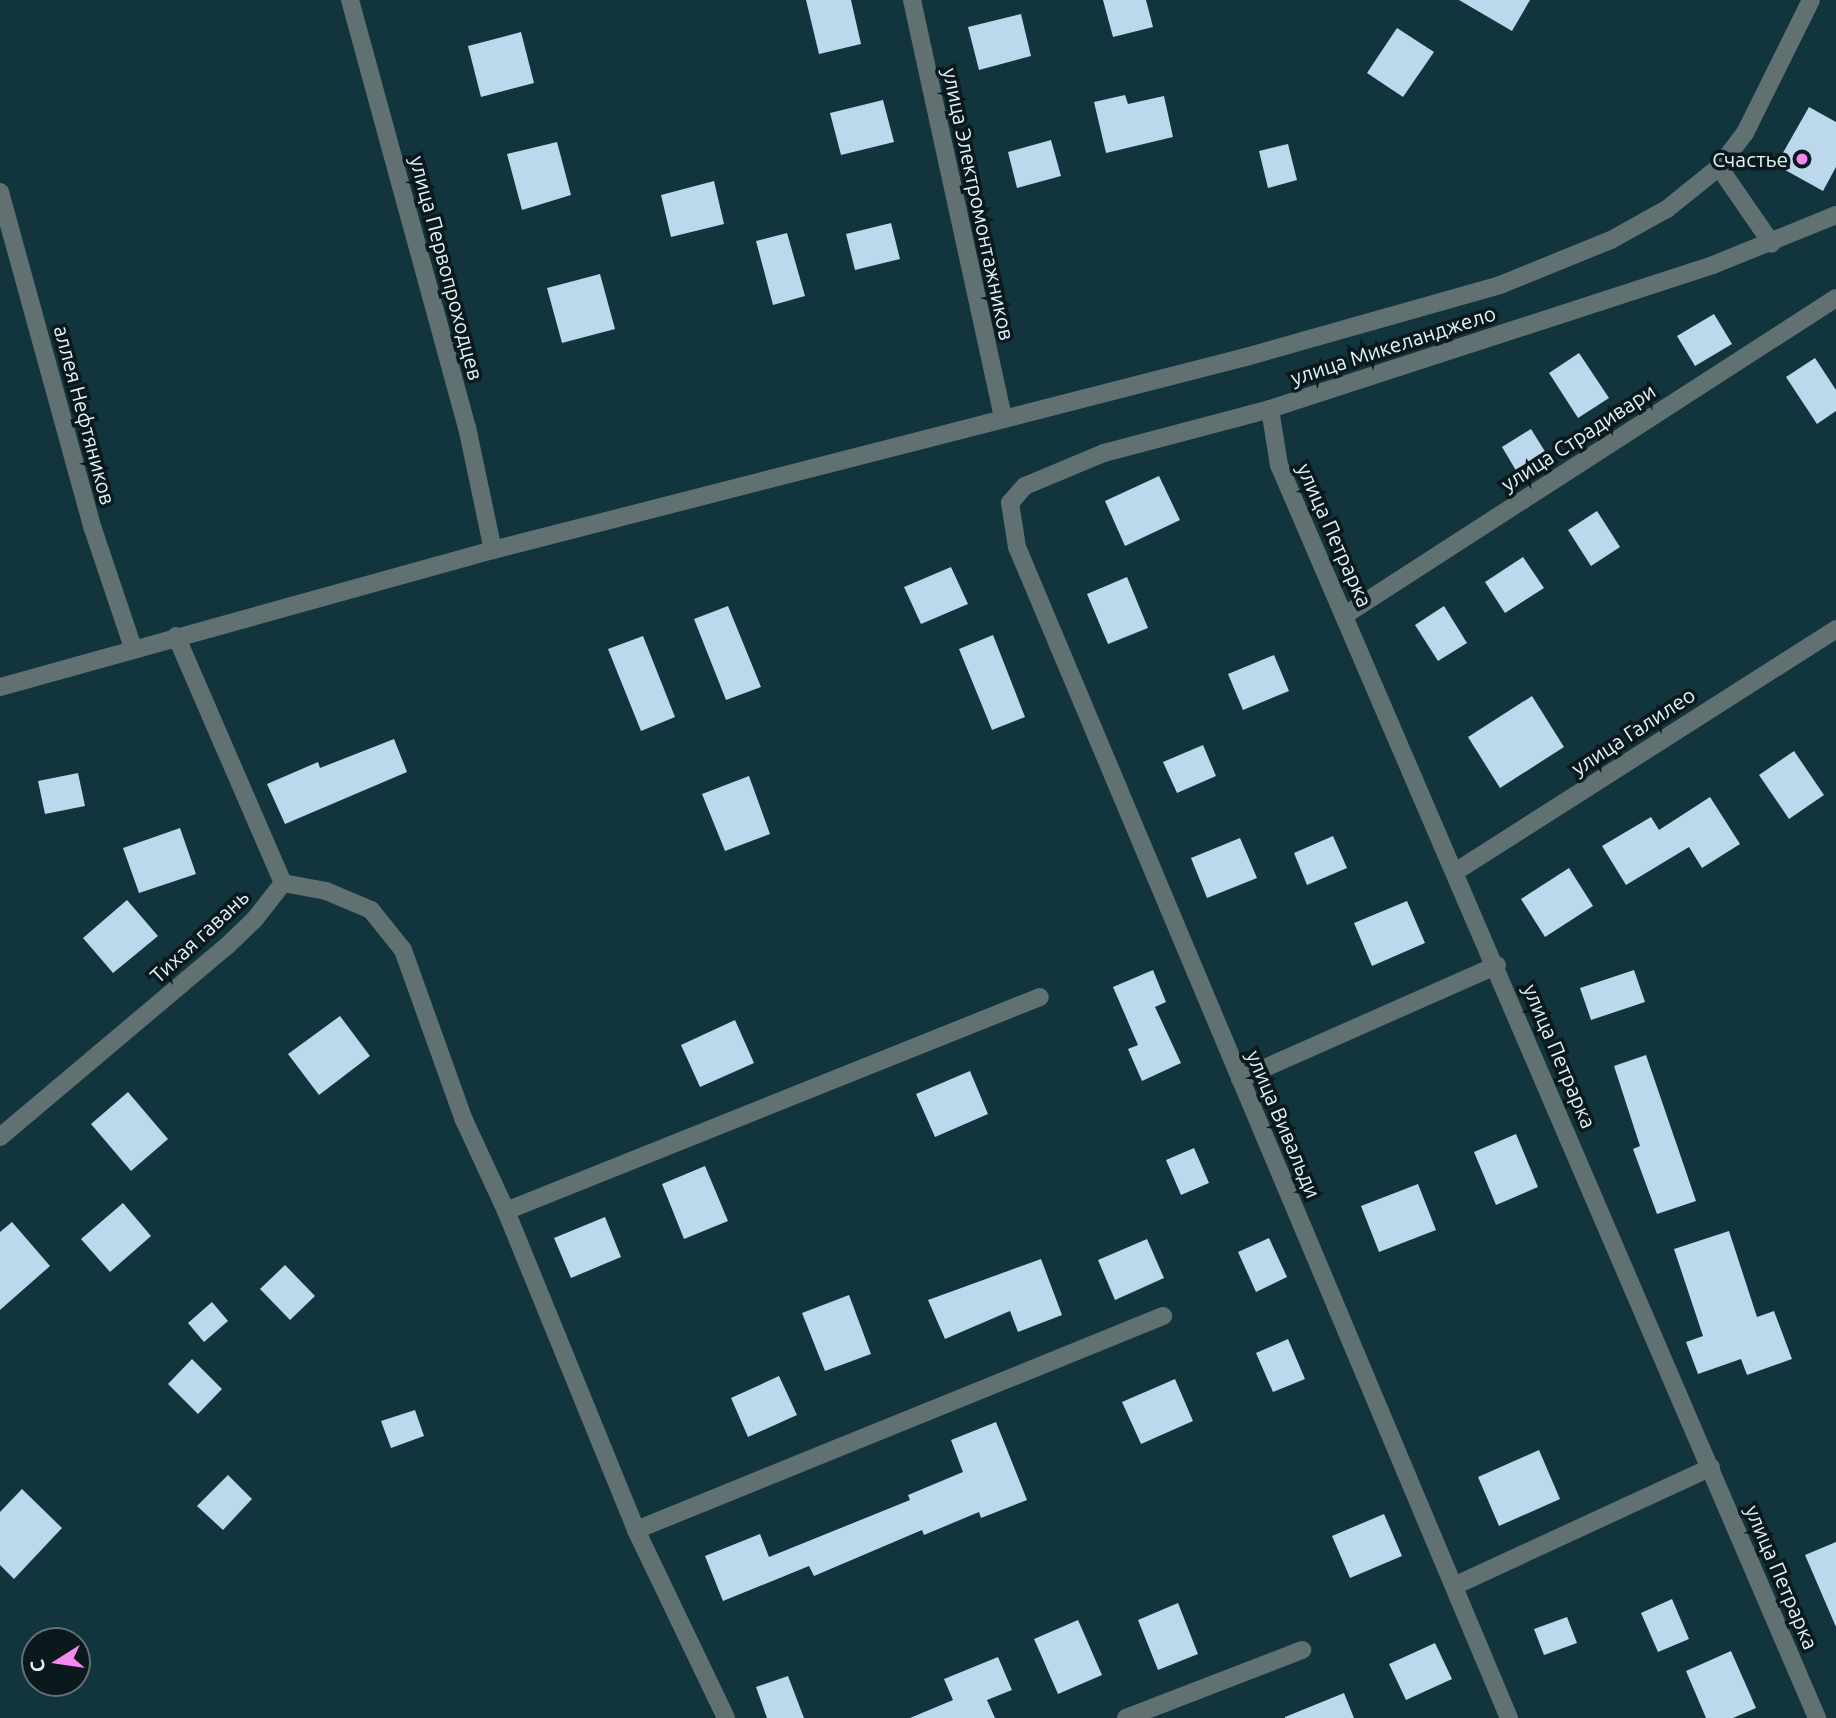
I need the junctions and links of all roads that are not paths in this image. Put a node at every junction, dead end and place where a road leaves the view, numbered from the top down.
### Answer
1 (350, 0) edge
2 (912, 0) edge
3 (1811, 0) edge
4 (1719, 167) junction
5 (0, 192) edge
6 (1836, 215) edge
7 (1772, 244) junction
8 (1836, 298) edge
9 (1270, 409) junction
10 (1003, 418) junction
11 (1017, 547) joint
12 (493, 550) junction
13 (1345, 615) junction
14 (1836, 629) edge
15 (176, 636) junction
16 (133, 648) junction
17 (0, 687) edge
18 (1455, 872) junction
19 (282, 883) junction
20 (1497, 965) junction
21 (1040, 997) dead end
22 (1240, 1079) junction
23 (0, 1137) edge
24 (506, 1211) junction
25 (1163, 1316) dead end
26 (1711, 1467) junction
27 (636, 1530) junction
28 (1454, 1586) junction
29 (1302, 1650) dead end
30 (726, 1718) edge
31 (1126, 1718) edge
32 (1509, 1718) edge
33 (1817, 1718) edge

1 - 12 street, улица Первопроходцев
2 - 10 street, улица Электромонтажников
3 - 4 street
4 - 7 street
4 - 10 street
5 - 16 street, аллея Нефтяников
6 - 7 street, улица Микеланджело
7 - 9 street, улица Микеланджело
8 - 13 street, улица Страдивари
9 - 11 street, улица Микеланджело
9 - 13 street, улица Петрарка
10 - 12 street
11 - 22 street, улица Вивальди
12 - 15 street
13 - 18 street, улица Петрарка
14 - 18 street, улица Галилео
15 - 16 street
15 - 19 street
16 - 17 street
18 - 20 street, улица Петрарка
19 - 23 street, Тихая гавань
19 - 24 street
20 - 22 street
20 - 26 street, улица Петрарка
21 - 24 street
22 - 28 street, улица Вивальди
24 - 27 street
25 - 27 street
26 - 28 street
26 - 33 street, улица Петрарка
27 - 30 street
28 - 32 street, улица Вивальди
29 - 31 street

